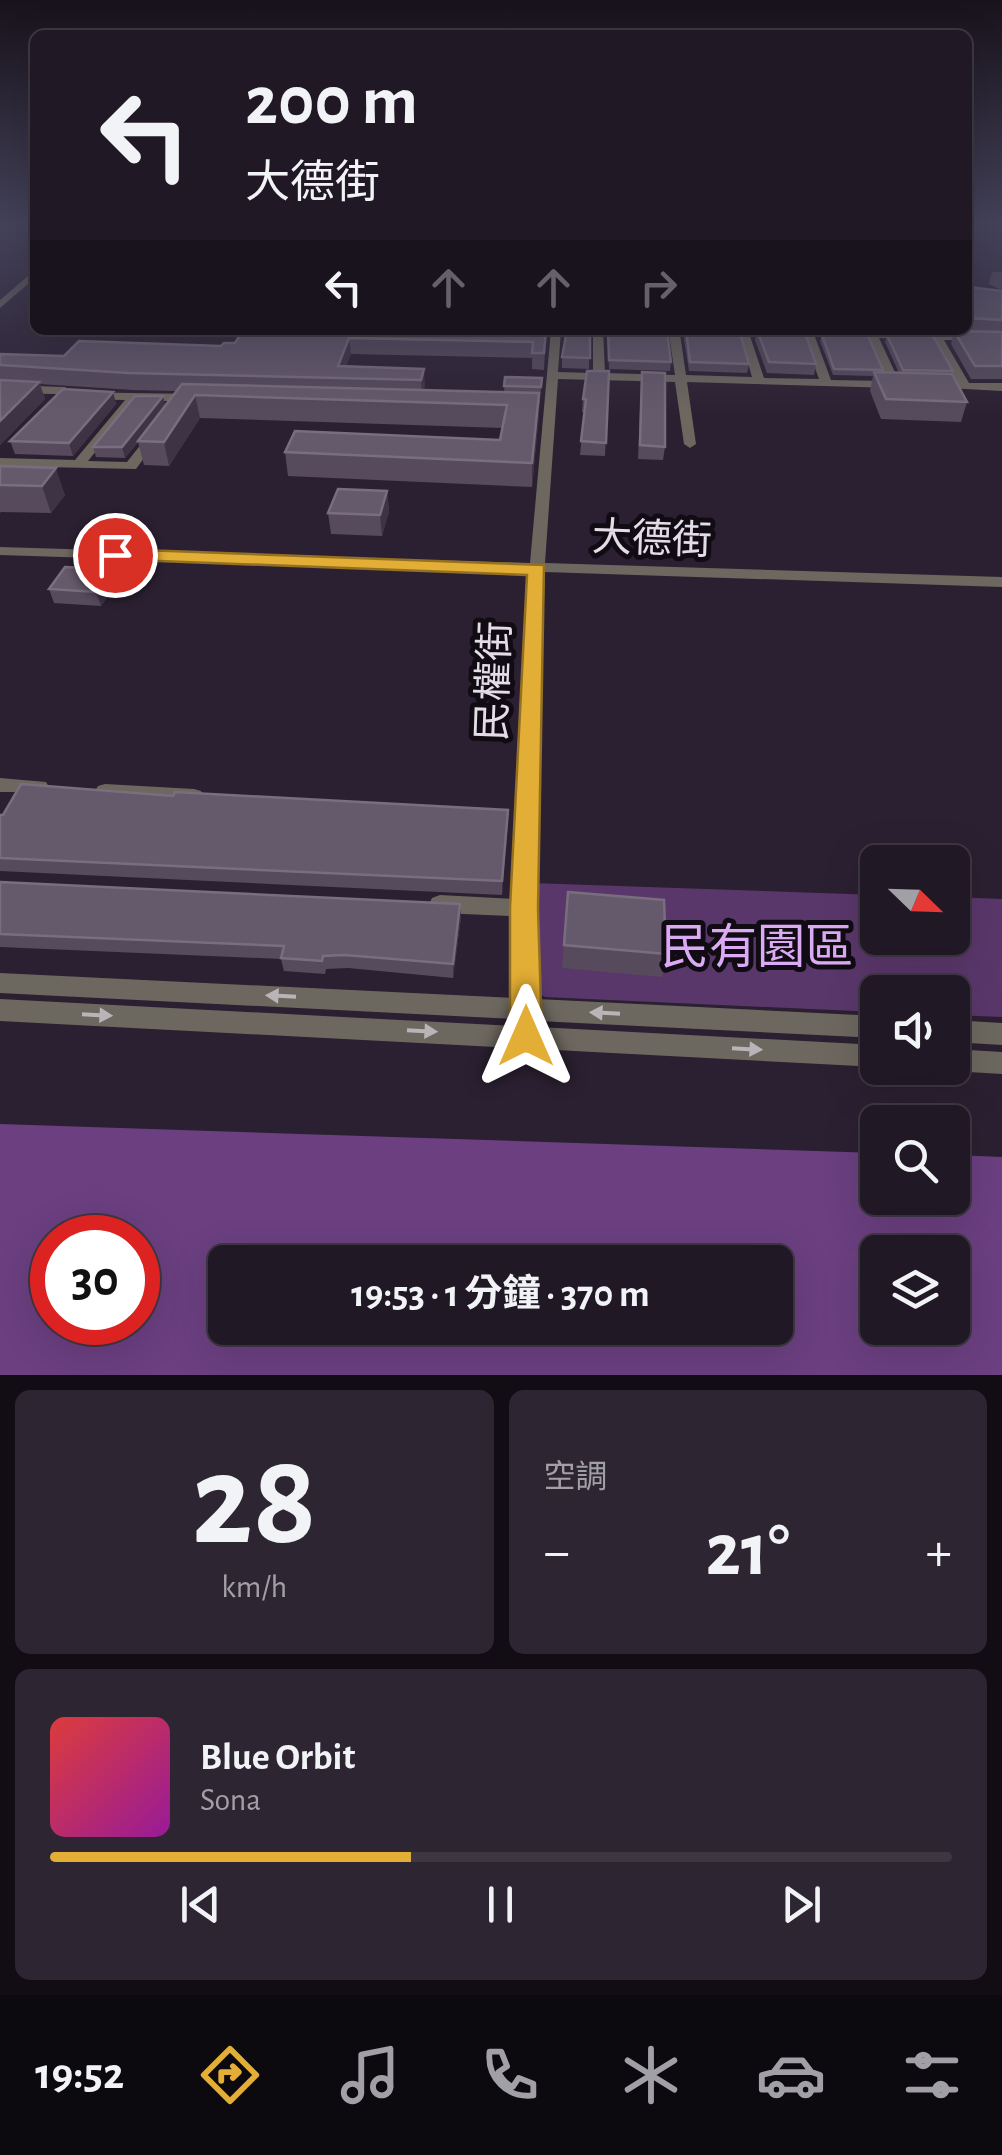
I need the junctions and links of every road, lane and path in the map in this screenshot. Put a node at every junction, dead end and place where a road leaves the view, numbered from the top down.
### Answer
1 (556, 335) edge
2 (598, 335) edge
3 (675, 335) edge
4 (745, 335) edge
5 (809, 335) edge
6 (872, 335) edge
7 (904, 335) edge
8 (936, 336) junction
9 (1001, 339) edge
10 (554, 375) junction
11 (600, 377) junction
12 (683, 379) junction
13 (758, 381) junction
14 (826, 383) junction
15 (895, 384) junction
16 (965, 386) junction
17 (1002, 387) edge
18 (0, 388) edge
19 (60, 396) junction
20 (203, 397) edge
21 (132, 398) junction
22 (184, 398) junction
23 (48, 408) edge
24 (529, 408) edge
25 (548, 408) junction
26 (173, 412) edge
27 (162, 426) edge
28 (690, 444) dead end
29 (12, 445) edge
30 (0, 459) edge
31 (78, 464) junction
32 (0, 551) edge
33 (537, 569) junction
34 (1002, 582) edge
35 (0, 786) edge
36 (215, 797) edge
37 (427, 903) edge
38 (524, 908) junction
39 (0, 982) edge
40 (527, 1008) junction
41 (0, 1010) edge
42 (860, 1026) edge
43 (970, 1033) edge
44 (1002, 1034) edge
45 (526, 1036) junction
46 (860, 1055) edge
47 (970, 1061) edge
48 (1002, 1063) edge

1 - 10 street, 民權街
2 - 11 street
3 - 12 street
4 - 13 street
5 - 14 street
6 - 15 street
7 - 8 street
8 - 9 street
8 - 16 street
10 - 11 street
10 - 25 street, 民權街
11 - 12 street
12 - 13 street
12 - 28 street
13 - 14 street
14 - 15 street
15 - 16 street
16 - 17 street
18 - 19 street
19 - 21 street
19 - 23 street
20 - 22 street
21 - 22 street
21 - 31 street
22 - 26 street
24 - 25 street
25 - 33 street, 民權街
27 - 31 street
29 - 30 street
30 - 31 street
32 - 33 street, 大德街
33 - 34 street, 大德街
33 - 38 street, 民權街
35 - 36 street
37 - 38 street
38 - 40 street, 民權街
40 -> 39 street
42 -> 40 street
40 - 45 street, 民權街
41 -> 45 street
43 - 44 street
45 -> 46 street
47 - 48 street

